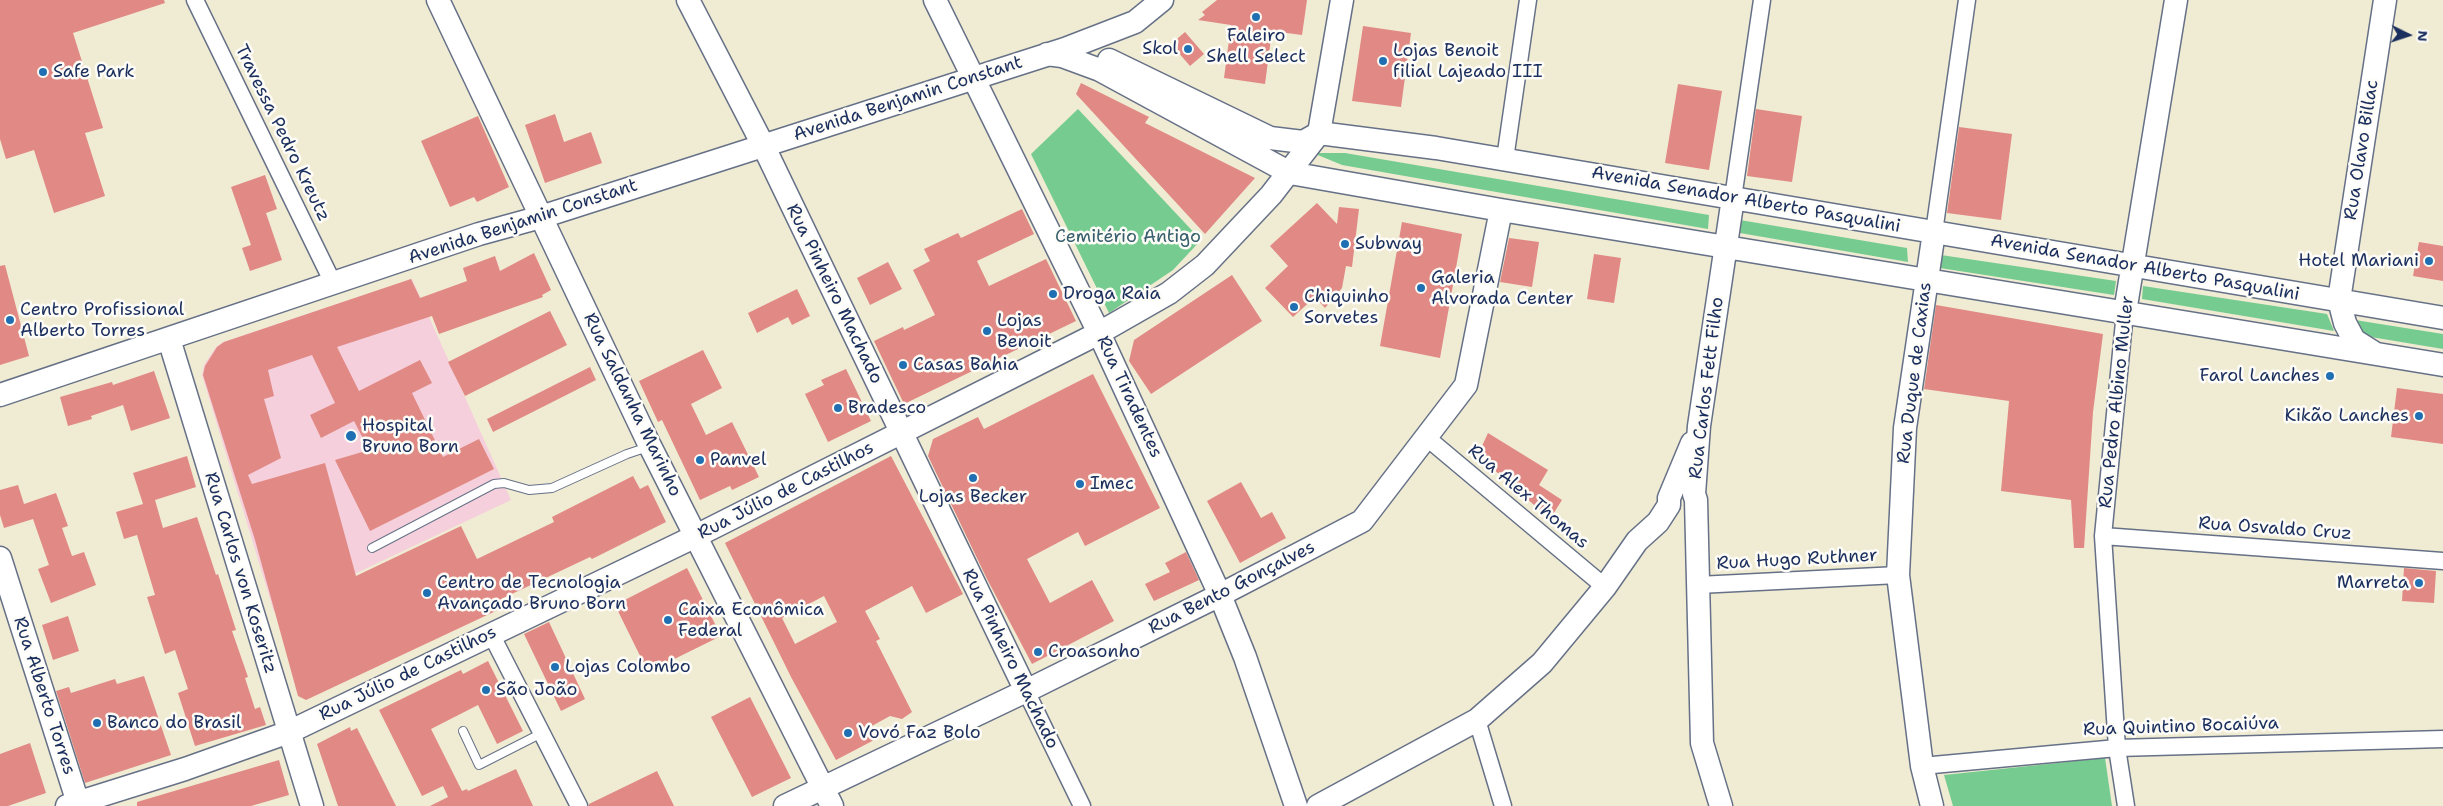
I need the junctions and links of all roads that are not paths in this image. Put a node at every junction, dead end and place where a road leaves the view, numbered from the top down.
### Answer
1 (194, 0) edge
2 (438, 0) edge
3 (688, 0) edge
4 (935, 0) edge
5 (1162, 0) edge
6 (1342, 0) edge
7 (1528, 0) edge
8 (1762, 0) edge
9 (1967, 0) edge
10 (2176, 0) edge
11 (2385, 0) edge
12 (1129, 24) junction
13 (1056, 52) junction
14 (1111, 70) junction
15 (973, 78) junction
16 (1319, 134) junction
17 (763, 146) junction
18 (1505, 159) junction
19 (1290, 173) junction
20 (1733, 198) junction
21 (1500, 210) junction
22 (541, 217) junction
23 (1934, 232) junction
24 (1725, 246) junction
25 (2132, 265) junction
26 (1927, 280) junction
27 (333, 283) junction
28 (2340, 300) junction
29 (2125, 312) junction
30 (2443, 318) edge
31 (1099, 333) junction
32 (170, 339) junction
33 (2375, 354) junction
34 (2443, 365) edge
35 (0, 395) edge
36 (901, 433) junction
37 (1426, 437) junction
38 (650, 446) junction
39 (1679, 507) junction
40 (696, 536) junction
41 (2103, 536) junction
42 (372, 548) dead end
43 (0, 558) edge
44 (2443, 561) edge
45 (1898, 575) junction
46 (1698, 585) junction
47 (1605, 587) junction
48 (1220, 595) junction
49 (491, 634) junction
50 (1026, 691) junction
51 (1477, 720) junction
52 (463, 731) dead end
53 (289, 732) junction
54 (542, 733) junction
55 (2443, 739) edge
56 (2118, 748) junction
57 (1922, 766) junction
58 (827, 797) edge
59 (74, 805) edge
60 (312, 806) edge
61 (579, 806) edge
62 (785, 806) edge
63 (1082, 806) edge
64 (1296, 806) edge
65 (1318, 806) edge
66 (1503, 806) edge
67 (1721, 806) edge
68 (1932, 806) edge
69 (2126, 806) edge

1 - 27 street, Travessa Pedro Kreutz
2 - 22 street, Rua Saldanha Marinho
3 - 17 street, Rua Pinheiro Machado
4 - 15 street, Rua Tiradentes
5 - 12 street, Avenida Benjamin Constant
6 - 16 street, Rua Júlio de Castilhos
7 - 18 street
8 - 20 street, Rua Carlos Fett Filho
9 - 23 street, Rua Duque de Caxias
10 - 25 street, Rua Pedro Albino Muller
11 - 28 street, Rua Olavo Billac
12 - 13 street, Avenida Benjamin Constant
12 - 14 street
13 - 14 street, Avenida Senador Alberto Pasqualini
13 - 15 street, Avenida Benjamin Constant
14 - 16 street, Avenida Senador Alberto Pasqualini
14 - 19 street, Avenida Senador Alberto Pasqualini
15 - 17 street, Avenida Benjamin Constant
15 - 31 street, Rua Tiradentes
16 - 18 street, Avenida Senador Alberto Pasqualini
16 - 19 street, Rua Júlio de Castilhos
17 - 22 street, Avenida Benjamin Constant
17 - 36 street, Rua Pinheiro Machado
18 - 20 street, Avenida Senador Alberto Pasqualini
19 - 21 street, Avenida Senador Alberto Pasqualini
19 - 31 street, Rua Júlio de Castilhos
20 - 23 street, Avenida Senador Alberto Pasqualini
20 - 24 street, Rua Carlos Fett Filho
21 - 24 street, Avenida Senador Alberto Pasqualini
21 - 37 street, Rua Bento Gonçalves
22 - 27 street, Avenida Benjamin Constant
22 - 38 street, Rua Saldanha Marinho
23 - 25 street, Avenida Senador Alberto Pasqualini
23 - 26 street, Rua Duque de Caxias
24 - 26 street, Avenida Senador Alberto Pasqualini
24 - 39 street, Rua Carlos Fett Filho
25 - 28 street, Avenida Senador Alberto Pasqualini
25 - 29 street, Rua Pedro Albino Muller
26 - 29 street, Avenida Senador Alberto Pasqualini
26 - 45 street, Rua Duque de Caxias
27 - 32 street, Avenida Benjamin Constant
28 - 30 street, Avenida Senador Alberto Pasqualini
28 - 33 street
29 - 33 street, Avenida Senador Alberto Pasqualini
29 - 41 street, Rua Pedro Albino Muller
31 - 36 street, Rua Júlio de Castilhos
31 - 48 street, Rua Tiradentes
32 - 35 street, Avenida Benjamin Constant
32 - 53 street, Rua Carlos von Koseritz
33 - 34 street, Avenida Senador Alberto Pasqualini
36 - 40 street, Rua Júlio de Castilhos
36 - 50 street, Rua Pinheiro Machado
37 - 47 street, Rua Alex Thomas
37 - 48 street, Rua Bento Gonçalves
38 - 40 street, Rua Saldanha Marinho
38 - 42 lane
39 - 46 street
39 - 47 street
40 - 49 street, Rua Júlio de Castilhos
40 - 58 street, Rua Saldanha Marinho
41 - 44 street, Rua Osvaldo Cruz
41 - 56 street, Rua Pedro Albino Muller
43 - 59 street, Rua Alberto Torres
45 - 46 street, Rua Hugo Ruthner
45 - 57 street, Rua Duque de Caxias
46 - 67 street
47 - 51 street
48 - 50 street, Rua Bento Gonçalves
48 - 64 street, Rua Tiradentes
49 - 53 street, Rua Júlio de Castilhos
49 - 54 street
50 - 58 street, Rua Bento Gonçalves
50 - 63 street, Rua Pinheiro Machado
51 - 65 street
51 - 66 street
52 - 54 lane
53 - 59 street, Rua Júlio de Castilhos
53 - 60 street, Rua Carlos von Koseritz
54 - 61 street
55 - 56 street, Rua Quintino Bocaiúva
56 - 57 street, Rua Quintino Bocaiúva
56 - 69 street, Rua Pedro Albino Muller
57 - 68 street, Rua Duque de Caxias
58 - 62 street, Rua Bento Gonçalves

